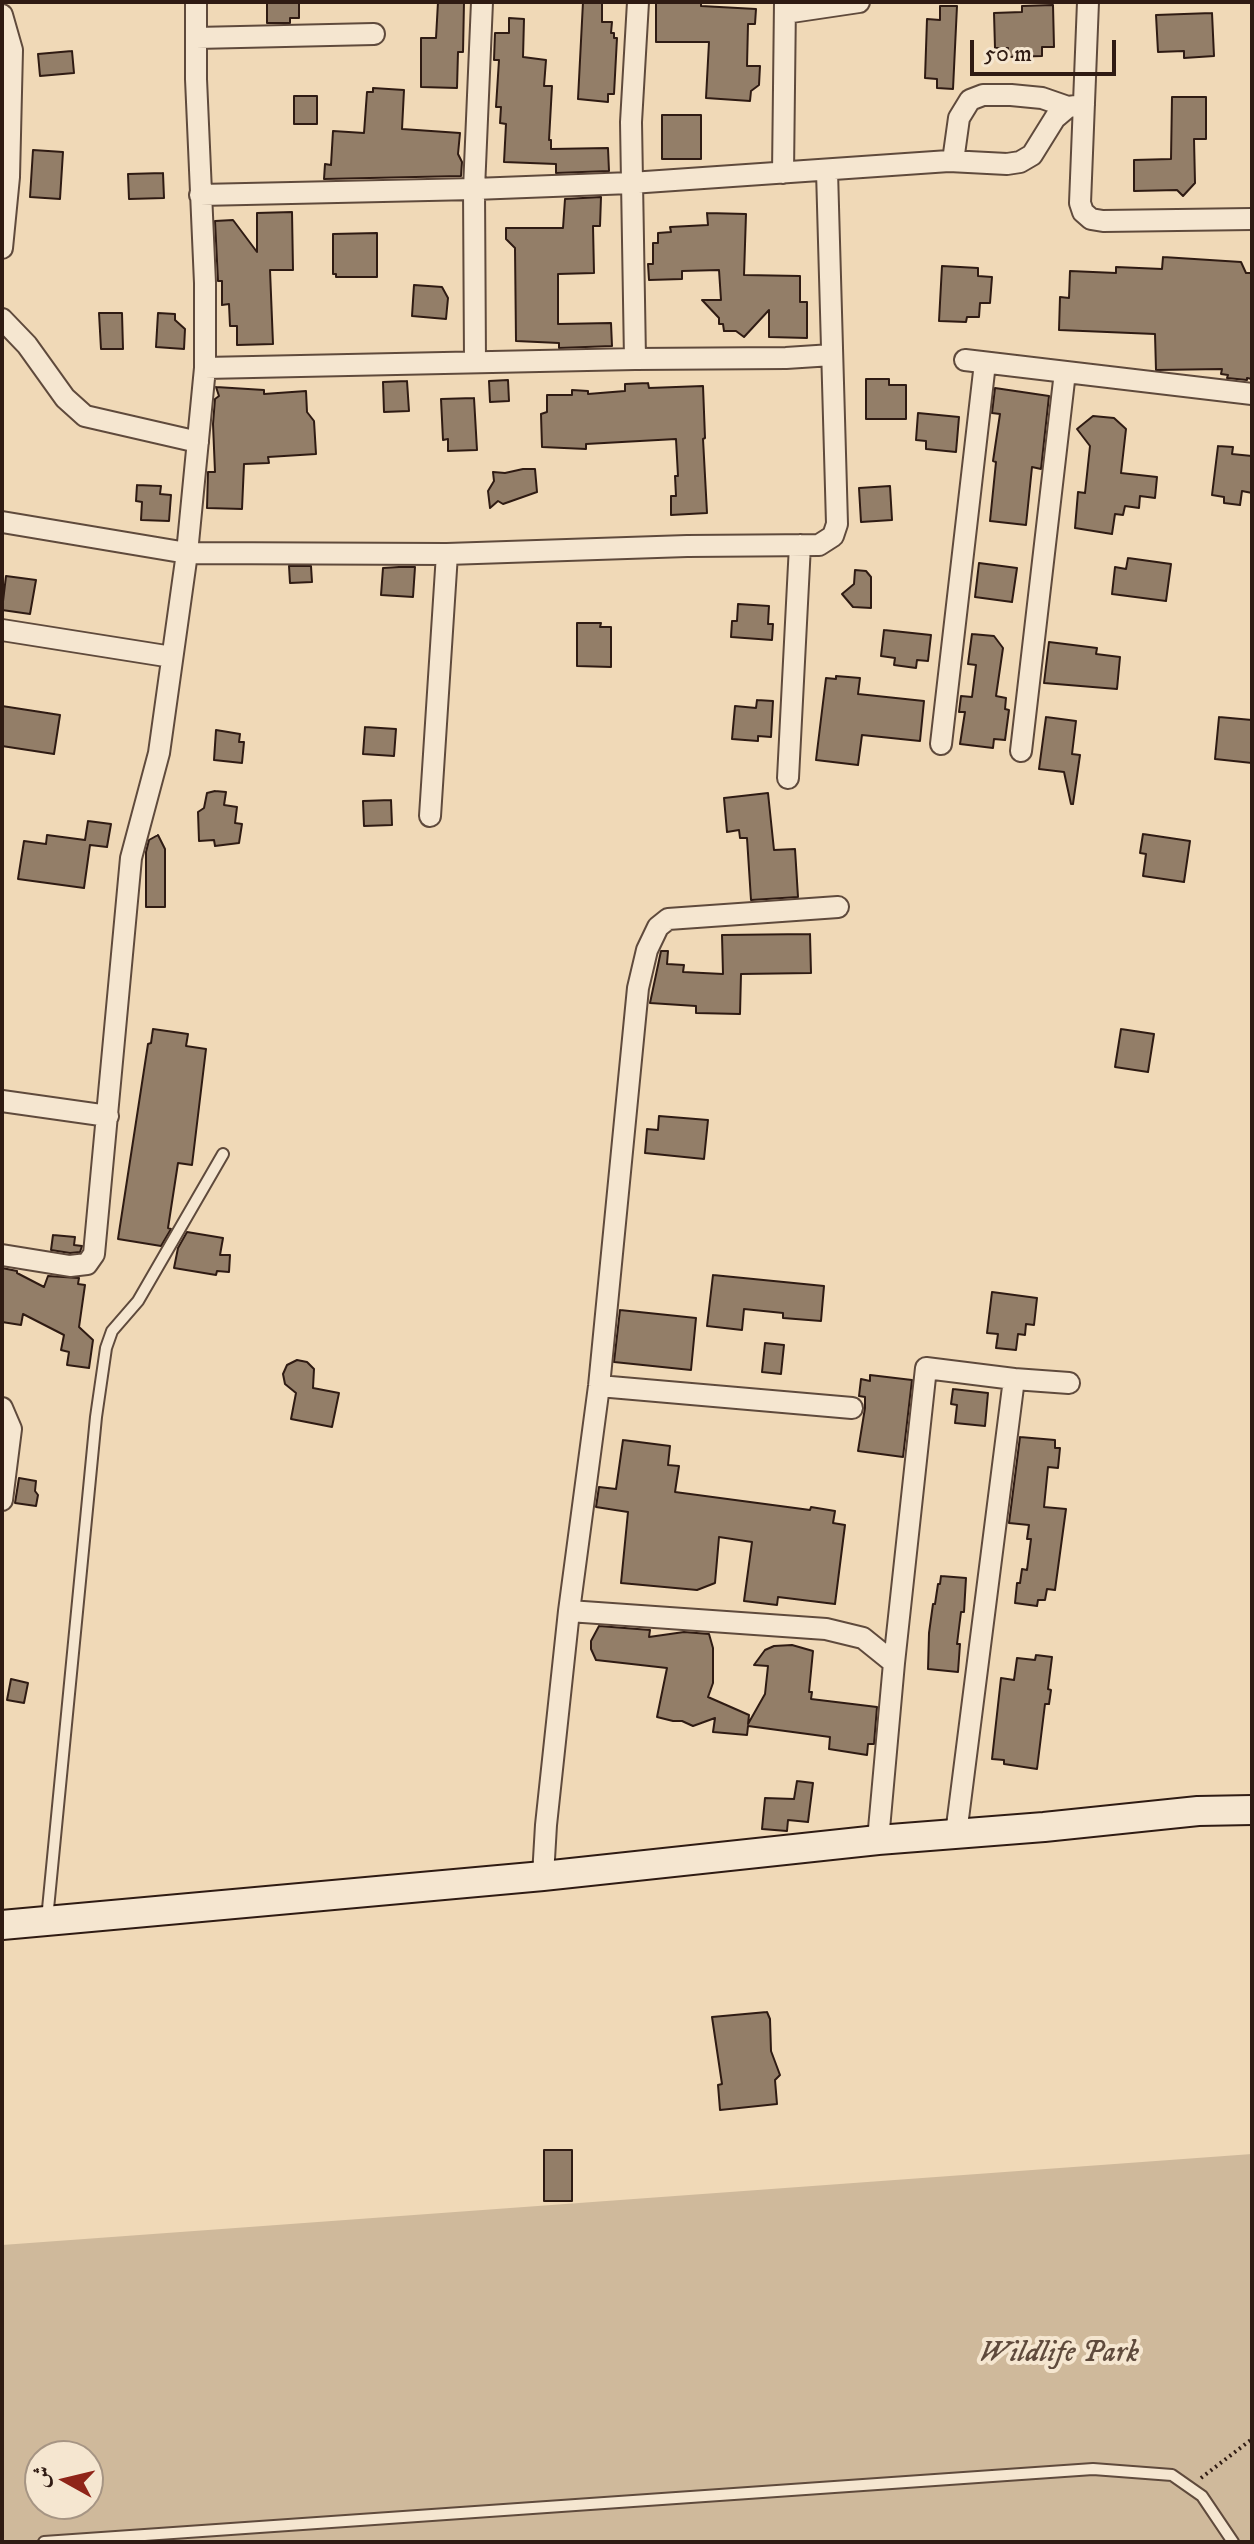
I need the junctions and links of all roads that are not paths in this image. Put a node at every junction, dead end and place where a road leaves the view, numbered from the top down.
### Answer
1 (196, 2) edge
2 (482, 2) edge
3 (638, 2) edge
4 (859, 2) edge
5 (1088, 2) edge
6 (785, 7) edge
7 (2, 15) edge
8 (374, 34) dead end
9 (196, 38) junction
10 (1076, 106) junction
11 (953, 161) junction
12 (827, 171) junction
13 (783, 173) junction
14 (631, 183) junction
15 (474, 189) junction
16 (200, 195) junction
17 (1252, 219) edge
18 (2, 248) edge
19 (2, 319) edge
20 (832, 355) junction
21 (635, 359) junction
22 (475, 362) junction
23 (205, 368) junction
24 (1065, 372) junction
25 (1252, 394) edge
26 (198, 442) junction
27 (2, 522) edge
28 (800, 545) junction
29 (187, 553) junction
30 (447, 554) junction
31 (2, 630) edge
32 (172, 657) junction
33 (941, 744) dead end
34 (1021, 751) dead end
35 (788, 778) dead end
36 (430, 816) dead end
37 (838, 907) dead end
38 (2, 1101) edge
39 (108, 1116) junction
40 (223, 1154) dead end
41 (2, 1255) edge
42 (1014, 1379) junction
43 (1069, 1383) dead end
44 (599, 1386) junction
45 (2, 1408) edge
46 (852, 1408) dead end
47 (2, 1500) edge
48 (569, 1611) junction
49 (894, 1663) junction
50 (1252, 1810) edge
51 (956, 1834) junction
52 (878, 1840) junction
53 (543, 1876) junction
54 (47, 1922) junction
55 (2, 1925) edge
56 (44, 2542) edge
57 (1233, 2542) edge

1 - 9 street
2 - 15 street
3 - 14 street
4 - 6 street
5 - 10 street
6 - 13 street
7 - 18 street
8 - 9 street
9 - 16 street
10 - 11 street
10 - 11 street
10 - 17 street
11 - 12 street
12 - 13 street
12 - 20 street
13 - 14 street
14 - 15 street
14 - 21 street
15 - 16 street
15 - 22 street
16 - 23 street
19 - 26 street
20 - 21 street
20 - 28 street
21 - 22 street
22 - 23 street
23 - 26 street
24 - 25 street
24 - 33 street
24 - 34 street
26 - 29 street
27 - 29 street
28 - 30 street
28 - 35 street
29 - 30 street
29 - 32 street
30 - 36 street
31 - 32 street
32 - 39 street
37 - 44 street
38 - 39 street
39 - 41 street
40 - 54 lane
42 - 43 street
42 - 49 street
42 - 51 street
44 - 46 street
44 - 48 street
45 - 47 street
48 - 49 street
48 - 53 street
49 - 52 street
50 - 51 street
51 - 52 street
52 - 53 street
53 - 54 street
54 - 55 street
56 - 57 lane

